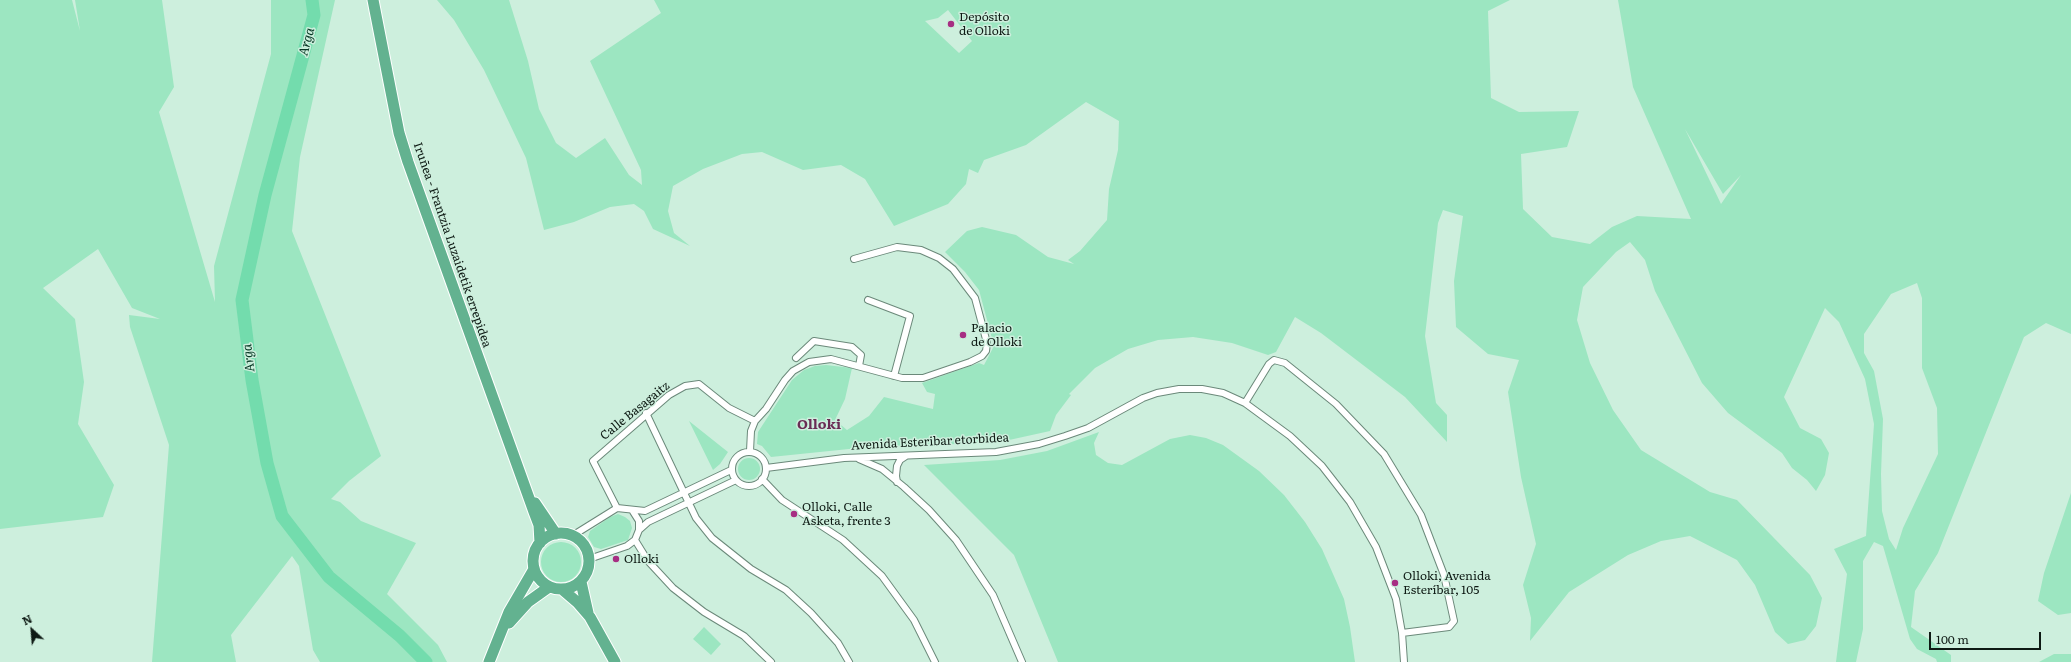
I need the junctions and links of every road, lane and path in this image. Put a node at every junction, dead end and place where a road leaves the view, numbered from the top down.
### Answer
1 (373, 0) edge
2 (854, 259) dead end
3 (868, 300) dead end
4 (796, 358) dead end
5 (859, 366) junction
6 (894, 376) junction
7 (1244, 403) junction
8 (646, 413) junction
9 (755, 421) junction
10 (750, 451) junction
11 (906, 456) junction
12 (854, 457) junction
13 (766, 468) junction
14 (731, 470) junction
15 (762, 479) junction
16 (736, 480) junction
17 (898, 482) junction
18 (684, 492) junction
19 (527, 493) junction
20 (689, 502) junction
21 (617, 508) junction
22 (632, 510) junction
23 (639, 530) junction
24 (556, 534) junction
25 (572, 536) junction
26 (635, 540) junction
27 (540, 544) junction
28 (589, 559) junction
29 (534, 569) junction
30 (581, 582) junction
31 (549, 587) junction
32 (563, 590) junction
33 (590, 617) junction
34 (502, 631) junction
35 (1402, 633) junction
36 (489, 662) edge
37 (615, 662) edge
38 (771, 662) edge
39 (849, 662) edge
40 (935, 662) edge
41 (1022, 662) edge
42 (1404, 662) edge

1 - 19 highway, Iruñea - Frantzia Luzaidetik errepidea
2 - 6 street
3 - 6 street
4 - 5 street
5 - 6 street
5 - 9 street
7 - 11 street, Avenida Esteribar etorbidea
7 - 35 street, Avenida Esteribar etorbidea
7 - 35 street
8 - 9 street, Calle Basagaitz
8 - 18 street
8 - 21 street, Calle Basagaitz
9 - 10 street
10 - 13 street
10 - 14 street
11 - 12 street, Avenida Esteribar etorbidea
11 - 17 street
12 - 13 street, Avenida Esteribar etorbidea
12 - 17 street
13 - 15 street
14 - 16 street
14 - 18 street
15 - 16 street
15 - 40 street
16 - 20 street
17 - 41 street
18 - 20 street
18 - 22 street
19 - 24 highway
19 - 27 highway, Iruñea - Frantzia Luzaidetik errepidea
20 - 23 street
20 - 39 street
21 - 22 street
21 - 25 street
22 - 23 street
23 - 26 street
24 - 25 highway
24 - 27 highway
25 - 28 highway
26 - 28 street
26 - 38 street
27 - 29 highway
28 - 30 highway
29 - 31 highway
29 - 34 highway
30 - 32 highway
30 - 33 highway
31 - 32 highway
31 - 34 highway
32 - 33 highway
33 - 37 highway
34 - 36 highway
35 - 42 street, Avenida Esteribar etorbidea

